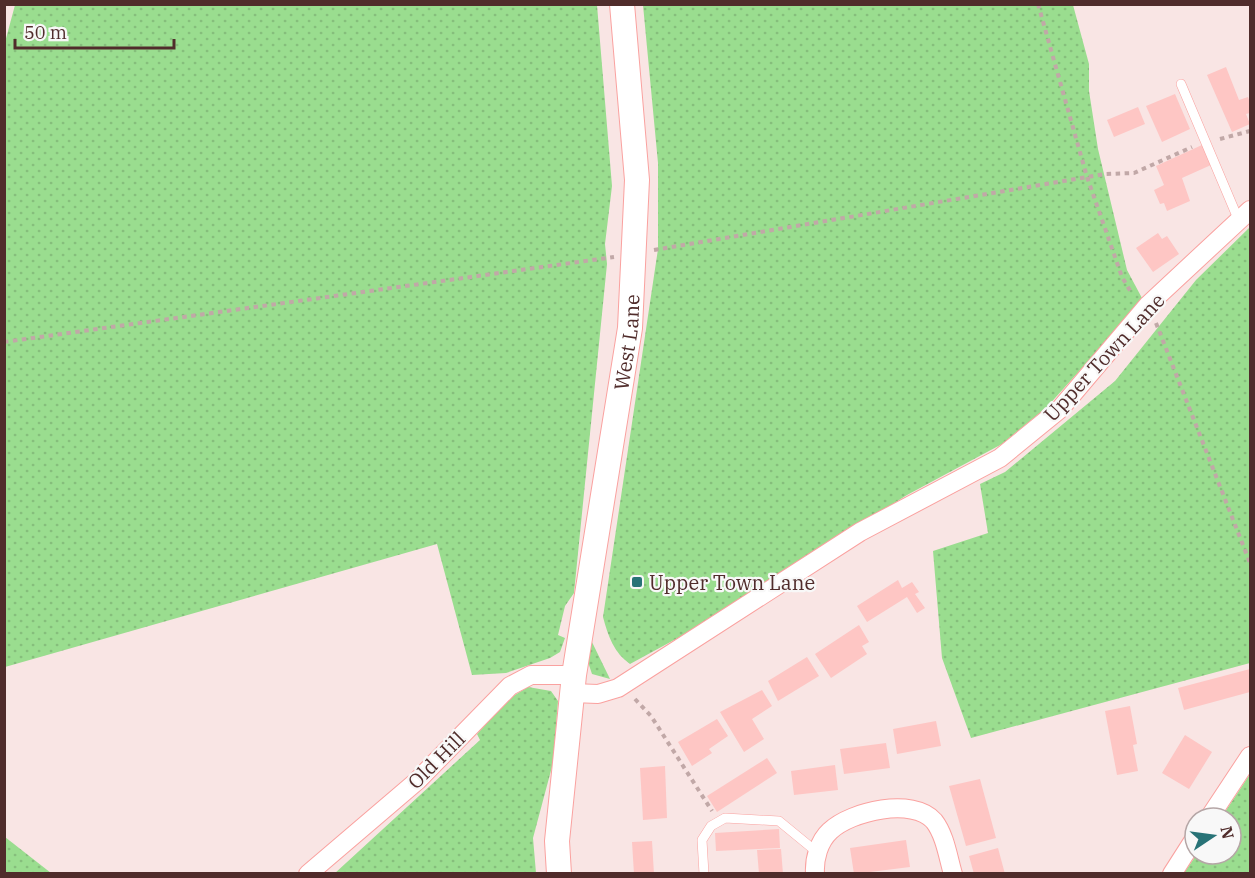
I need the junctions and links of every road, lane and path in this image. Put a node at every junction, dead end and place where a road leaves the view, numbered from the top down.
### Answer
1 (622, 4) edge
2 (1038, 4) edge
3 (1181, 84) dead end
4 (1251, 131) edge
5 (1205, 141) junction
6 (1087, 177) junction
7 (1245, 216) edge
8 (633, 254) junction
9 (1145, 310) junction
10 (4, 342) edge
11 (1251, 563) edge
12 (573, 684) junction
13 (623, 685) junction
14 (1251, 756) edge
15 (1217, 806) edge
16 (719, 821) junction
17 (818, 853) junction
18 (1183, 856) edge
19 (309, 873) edge
20 (559, 873) edge
21 (704, 873) edge
22 (815, 873) edge
23 (953, 873) edge
24 (1172, 873) edge

1 - 8 street, West Lane
2 - 6 path
3 - 5 lane
4 - 5 path
5 - 6 path
5 - 7 lane
6 - 8 path
6 - 9 path
7 - 9 street, Upper Town Lane
8 - 10 path
8 - 12 street, West Lane
9 - 11 path
9 - 13 street, Upper Town Lane
12 - 13 street, Upper Town Lane
12 - 19 street, Old Hill
12 - 20 street, West Lane
13 - 16 path
14 - 15 street
16 - 17 lane
16 - 21 lane
17 - 22 street
17 - 23 street
18 - 24 street

